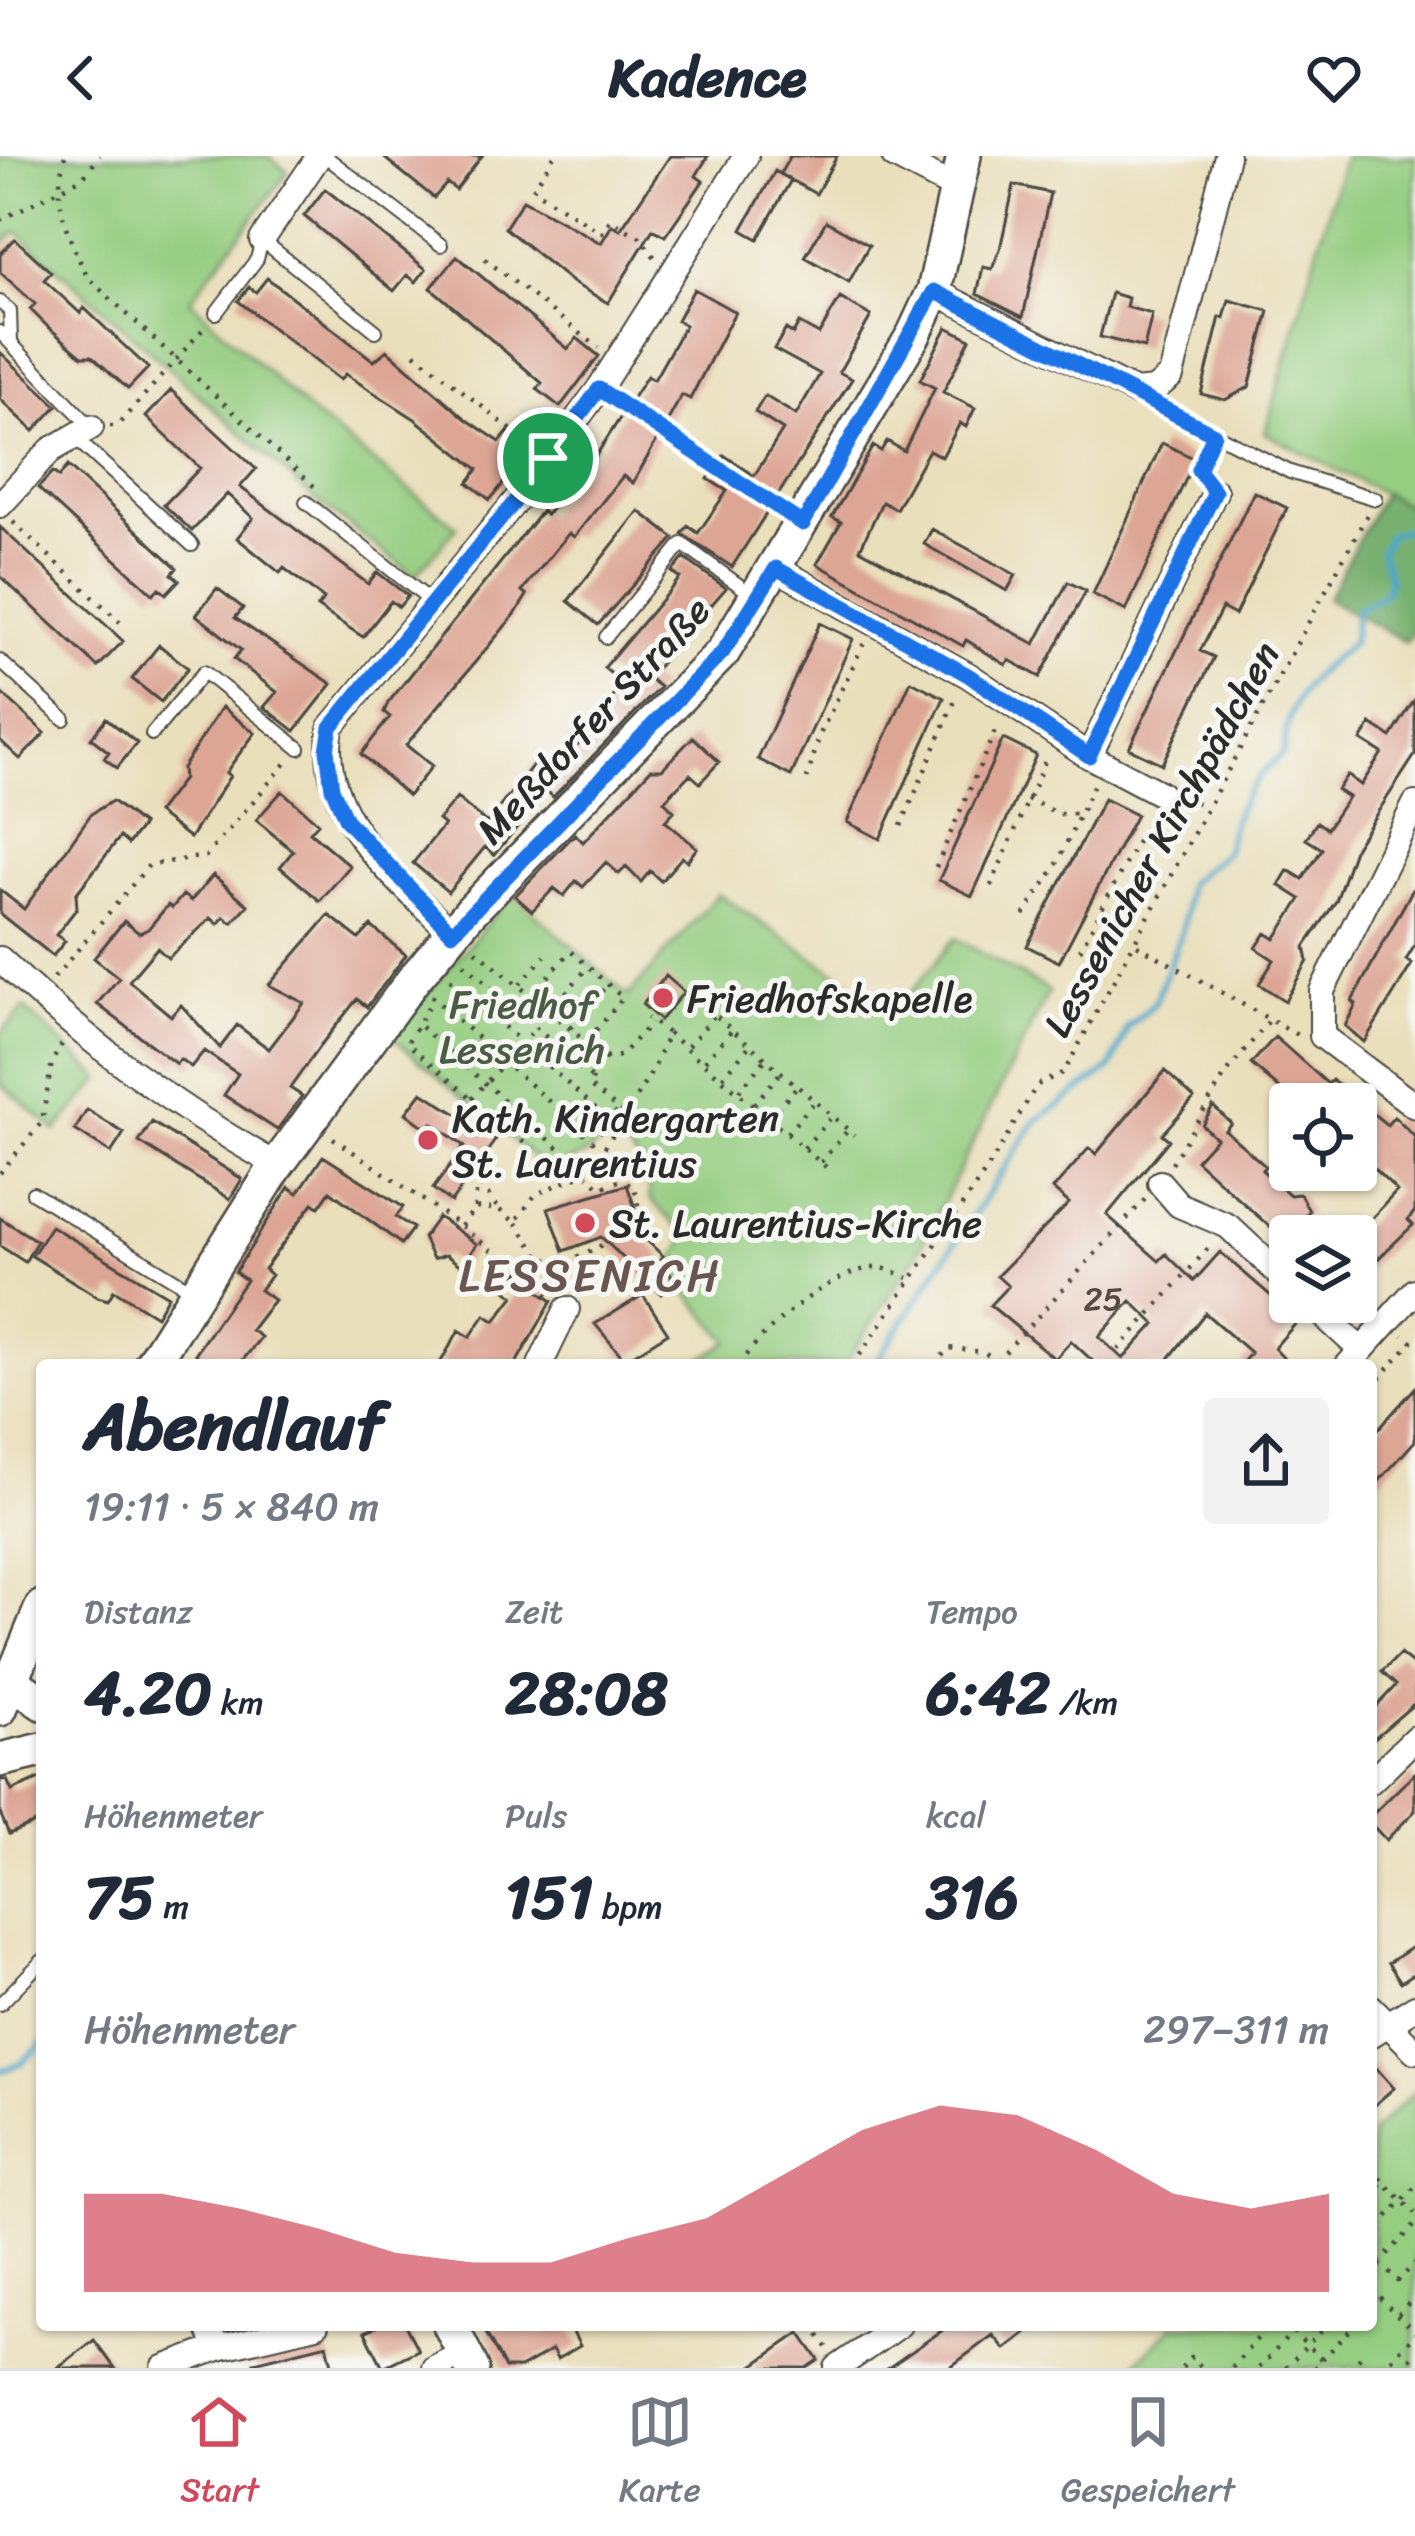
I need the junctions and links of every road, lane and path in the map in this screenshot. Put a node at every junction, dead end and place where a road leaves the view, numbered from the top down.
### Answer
1 (65, 156) edge
2 (100, 156) edge
3 (322, 156) edge
4 (554, 156) edge
5 (746, 156) edge
6 (894, 156) edge
7 (1227, 156) edge
8 (960, 172) edge
9 (56, 192) junction
10 (0, 220) edge
11 (262, 240) junction
12 (441, 245) dead end
13 (485, 260) dead end
14 (677, 270) junction
15 (934, 291) junction
16 (0, 302) edge
17 (216, 314) joint
18 (376, 331) dead end
19 (0, 332) edge
20 (11, 343) junction
21 (416, 353) dead end
22 (176, 363) junction
23 (617, 363) junction
24 (599, 389) junction
25 (1135, 392) junction
26 (82, 432) junction
27 (1214, 434) junction
28 (548, 458) junction
29 (1215, 492) joint
30 (1376, 499) joint
31 (306, 502) joint
32 (0, 507) edge
33 (803, 524) junction
34 (192, 545) dead end
35 (776, 568) junction
36 (758, 598) junction
37 (434, 604) junction
38 (120, 622) dead end
39 (868, 635) dead end
40 (606, 637) dead end
41 (0, 661) edge
42 (968, 675) junction
43 (64, 719) dead end
44 (1001, 719) dead end
45 (152, 734) dead end
46 (299, 748) junction
47 (327, 750) junction
48 (1048, 753) dead end
49 (1089, 756) junction
50 (807, 779) dead end
51 (1094, 784) dead end
52 (1161, 794) joint
53 (1027, 799) junction
54 (1415, 805) edge
55 (1080, 813) junction
56 (901, 826) dead end
57 (936, 867) dead end
58 (991, 886) dead end
59 (1024, 915) dead end
60 (1137, 945) junction
61 (458, 948) junction
62 (1080, 950) dead end
63 (545, 956) dead end
64 (0, 959) edge
65 (588, 967) junction
66 (450, 979) junction
67 (608, 984) junction
68 (520, 985) junction
69 (427, 991) dead end
70 (532, 995) junction
71 (39, 996) junction
72 (432, 998) junction
73 (708, 1009) dead end
74 (550, 1011) junction
75 (715, 1015) junction
76 (1272, 1017) junction
77 (71, 1026) junction
78 (422, 1027) junction
79 (570, 1028) junction
80 (535, 1029) junction
81 (732, 1030) junction
82 (668, 1033) junction
83 (1322, 1036) junction
84 (586, 1042) junction
85 (523, 1044) junction
86 (750, 1045) junction
87 (688, 1046) junction
88 (605, 1058) junction
89 (766, 1059) junction
90 (705, 1061) junction
91 (506, 1065) junction
92 (781, 1072) junction
93 (723, 1077) junction
94 (593, 1079) junction
95 (486, 1085) junction
96 (797, 1086) junction
97 (739, 1091) junction
98 (472, 1098) junction
99 (815, 1101) junction
100 (754, 1104) junction
101 (1415, 1106) edge
102 (622, 1111) junction
103 (832, 1116) junction
104 (770, 1118) junction
105 (308, 1121) junction
106 (610, 1121) junction
107 (787, 1133) junction
108 (804, 1148) junction
109 (277, 1165) junction
110 (0, 1173) edge
111 (587, 1176) junction
112 (1160, 1183) junction
113 (33, 1192) dead end
114 (475, 1208) junction
115 (498, 1210) junction
116 (515, 1222) junction
117 (461, 1226) junction
118 (1228, 1226) junction
119 (564, 1264) junction
120 (1269, 1264) edge
121 (908, 1278) junction
122 (1415, 1291) edge
123 (196, 1293) junction
124 (567, 1309) junction
125 (1388, 1321) junction
126 (1326, 1323) edge
127 (1118, 1350) dead end
128 (1355, 1358) edge
129 (156, 1359) edge
130 (551, 1359) edge
131 (744, 1359) edge
132 (857, 1359) edge
133 (939, 1359) edge
134 (993, 1359) edge
135 (1002, 1359) edge
136 (1377, 1380) edge
137 (36, 1625) edge
138 (4, 1687) edge
139 (36, 1700) edge
140 (1415, 1738) edge
141 (36, 1751) edge
142 (0, 1760) edge
143 (1377, 1775) edge
144 (36, 1966) edge
145 (0, 2004) edge
146 (1415, 2007) edge
147 (1377, 2022) edge
148 (1415, 2051) edge
149 (1377, 2176) edge
150 (1383, 2182) junction
151 (1415, 2187) edge
152 (1377, 2188) edge
153 (1402, 2201) junction
154 (1415, 2213) edge
155 (1415, 2225) edge
156 (1377, 2228) edge
157 (1379, 2263) joint
158 (1415, 2263) edge
159 (1377, 2296) edge
160 (1415, 2297) edge
161 (1380, 2299) junction
162 (1377, 2302) edge
163 (1397, 2315) junction
164 (1414, 2328) edge
165 (264, 2331) edge
166 (890, 2331) edge
167 (1264, 2331) edge
168 (1321, 2331) edge
169 (1349, 2331) edge
170 (1292, 2332) joint
171 (212, 2337) edge
172 (1407, 2343) junction
173 (1307, 2346) junction
174 (1365, 2352) dead end
175 (1415, 2352) edge
176 (1322, 2360) junction
177 (1260, 2367) edge
178 (164, 2368) edge
179 (838, 2368) edge
180 (1181, 2368) edge
181 (1203, 2368) edge
182 (1232, 2368) edge
183 (1286, 2368) edge
184 (1314, 2368) edge
185 (1350, 2368) edge
186 (1383, 2368) edge
187 (1401, 2368) edge

1 - 9 path
2 - 9 path
3 - 11 street
3 - 12 lane
4 - 14 path
5 - 14 street
6 - 8 street
7 - 25 street
8 - 15 street, Meßdorfer Straße
9 - 10 path
9 - 22 path
11 - 17 lane
11 - 18 lane
13 - 23 path
14 - 23 street
15 - 25 street
15 - 33 street, Meßdorfer Straße
16 - 20 lane
17 - 22 path
19 - 20 lane
20 - 26 lane
21 - 28 path
22 - 26 path
22 - 31 path
23 - 24 street
24 - 28 street
24 - 33 path
25 - 27 lane
26 - 32 street
26 - 34 lane
27 - 29 path
27 - 30 lane
28 - 37 street
29 - 49 street
30 - 60 path, Lessenicher Kirchpädchen
31 - 37 lane
32 - 38 path
33 - 35 street, Meßdorfer Straße
35 - 36 street, Meßdorfer Straße
35 - 42 street
36 - 40 lane
36 - 61 street, Meßdorfer Straße
37 - 47 street
39 - 50 path
41 - 43 lane
42 - 49 street
42 - 56 path
44 - 57 path
45 - 46 lane
46 - 47 street
46 - 71 path
47 - 61 street
48 - 53 path
49 - 52 street
51 - 55 path
52 - 62 path
53 - 55 path
53 - 58 path
54 - 83 street
55 - 59 path
60 - 76 path
60 - 121 path, Lessenicher Kirchpädchen
61 - 66 path
61 - 68 path
61 - 80 path
61 - 105 street, Meßdorfer Straße
63 - 68 path
64 - 71 street
65 - 67 path
65 - 70 path
65 - 74 path
66 - 72 path
66 - 85 path
67 - 79 path
67 - 84 path
68 - 70 path
69 - 72 path
70 - 74 path
71 - 77 street
72 - 78 path
72 - 91 path
73 - 75 path
74 - 79 path
75 - 81 path
75 - 87 path
76 - 83 path
76 - 112 path
77 - 109 street
77 - 110 path
78 - 95 path
78 - 98 path
79 - 84 path
80 - 85 path
80 - 94 path
81 - 86 path
81 - 90 path
82 - 87 path
82 - 88 path
82 - 102 path
83 - 101 street
84 - 88 path
85 - 91 path
85 - 106 path
86 - 89 path
86 - 93 path
87 - 90 path
88 - 94 path
89 - 92 path
89 - 97 path
90 - 93 path
91 - 95 path
91 - 106 path
92 - 96 path
92 - 100 path
93 - 97 path
94 - 102 path
95 - 98 path
95 - 98 path
96 - 99 path
96 - 104 path
97 - 100 path
99 - 103 path
99 - 107 path
100 - 104 path
102 - 106 path
102 - 111 path
103 - 108 path
103 - 108 path
104 - 107 path
105 - 109 street, Meßdorfer Straße
105 - 117 path
107 - 108 path
109 - 123 street, Meßdorfer Straße
111 - 116 path
111 - 119 path
112 - 118 street
112 - 135 path
113 - 123 lane
114 - 115 path
114 - 115 path
114 - 117 path
115 - 116 path
116 - 119 path
117 - 124 path
118 - 120 street
118 - 127 path
119 - 124 path
121 - 131 path
121 - 132 path, Lessenicher Kirchpädchen
122 - 125 street
123 - 129 street, Meßdorfer Straße
124 - 130 street
125 - 128 street
125 - 136 path
126 - 128 street
133 - 134 path
137 - 138 street
138 - 139 street
140 - 143 street
141 - 142 street
144 - 145 lane
146 - 147 street
147 - 148 street
149 - 150 path
150 - 152 path
150 - 153 path
151 - 153 path
153 - 154 path
153 - 156 path
155 - 157 path
157 - 158 path
159 - 161 path
160 - 163 path
161 - 162 path
161 - 163 path
163 - 164 path
164 - 172 path
165 - 171 street
166 - 179 street
167 - 182 path
168 - 173 path
169 - 176 path
170 - 173 path
170 - 177 path
171 - 178 street
172 - 175 path
172 - 186 path
173 - 176 path
173 - 183 path
174 - 185 path
175 - 187 path
176 - 184 path
180 - 181 path

